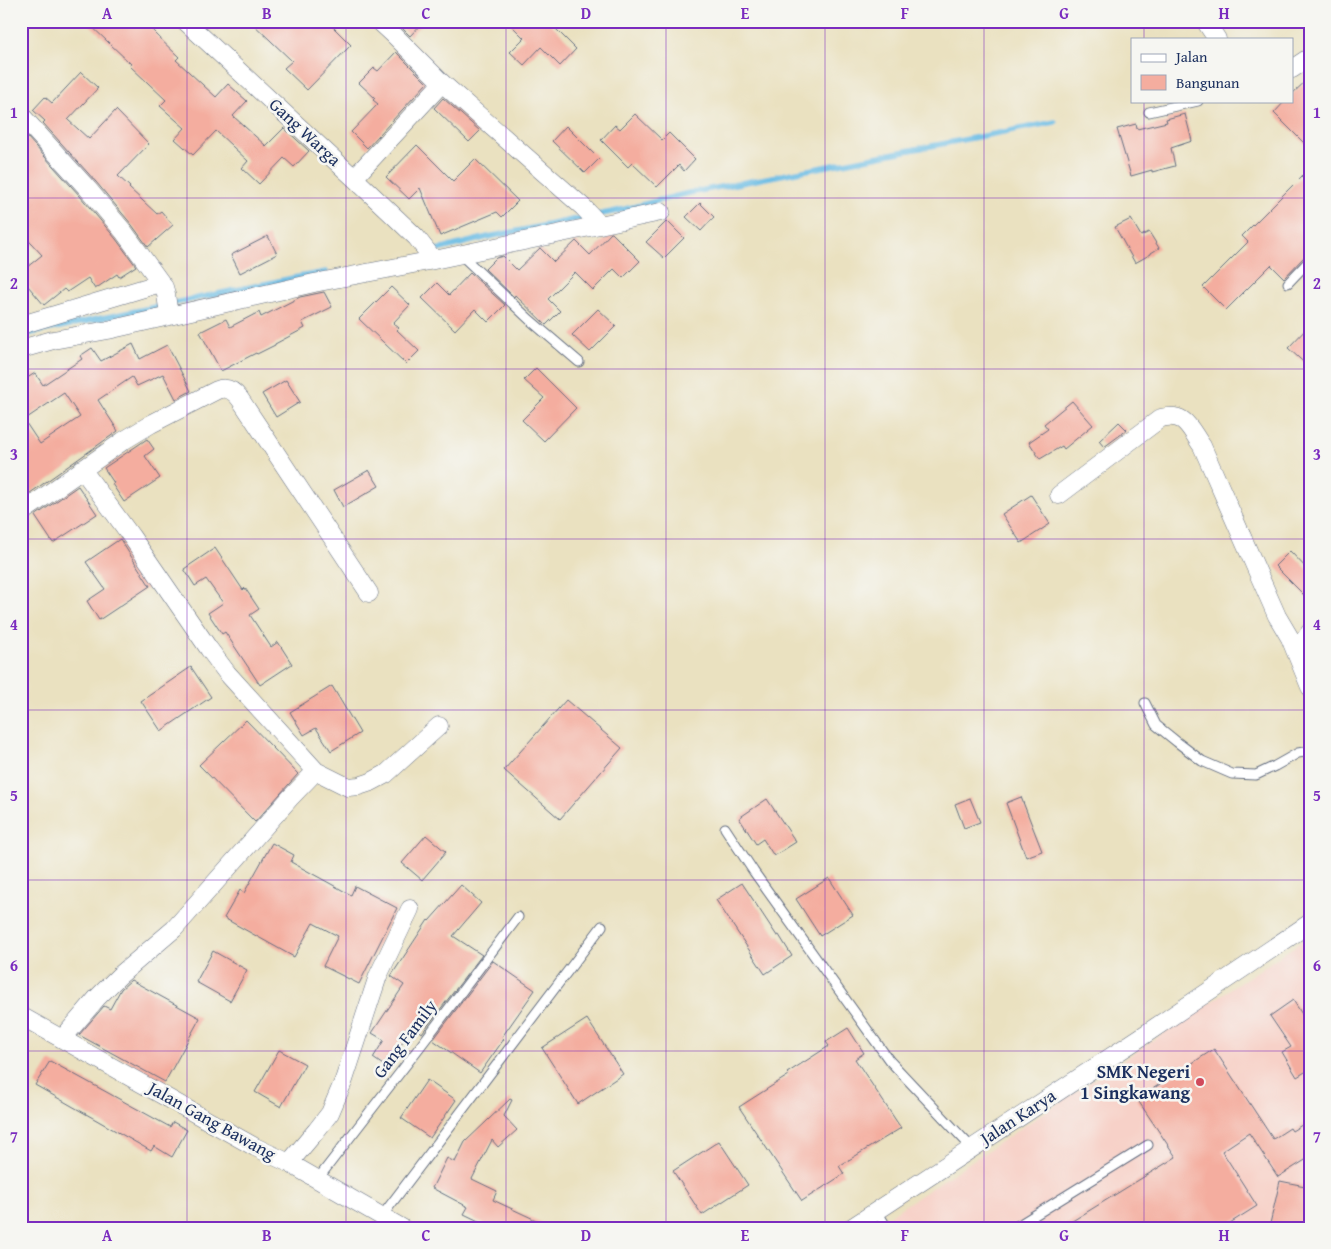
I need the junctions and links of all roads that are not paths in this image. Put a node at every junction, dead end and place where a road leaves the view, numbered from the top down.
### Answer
1 (378, 21) edge
2 (1205, 21) edge
3 (190, 23) edge
4 (1216, 38) edge
5 (1310, 57) edge
6 (1294, 69) edge
7 (442, 83) junction
8 (1194, 102) edge
9 (1149, 112) dead end
10 (21, 115) edge
11 (354, 178) junction
12 (660, 212) dead end
13 (598, 222) junction
14 (429, 253) junction
15 (460, 254) junction
16 (1310, 260) edge
17 (1288, 282) dead end
18 (167, 300) junction
19 (21, 325) edge
20 (21, 349) edge
21 (579, 362) dead end
22 (82, 469) junction
23 (1059, 495) dead end
24 (21, 513) edge
25 (369, 592) dead end
26 (1310, 632) edge
27 (1290, 638) junction
28 (1310, 687) edge
29 (1145, 703) dead end
30 (439, 726) dead end
31 (1310, 751) edge
32 (316, 772) junction
33 (725, 828) dead end
34 (410, 909) dead end
35 (518, 917) dead end
36 (1310, 923) edge
37 (602, 926) dead end
38 (21, 1016) edge
39 (62, 1038) junction
40 (1148, 1145) dead end
41 (972, 1148) junction
42 (289, 1163) junction
43 (317, 1180) junction
44 (877, 1211) junction
45 (382, 1216) junction
46 (402, 1228) edge
47 (851, 1228) edge
48 (888, 1228) edge
49 (1014, 1228) edge

1 - 7 street
2 - 4 street
3 - 11 street, Gang Warga
5 - 6 street
7 - 11 street
7 - 13 street
8 - 9 lane
10 - 18 street
11 - 14 street, Gang Warga
12 - 13 street
13 - 15 street
14 - 15 street
14 - 18 street
15 - 21 lane
16 - 17 lane
18 - 19 street
18 - 20 street
22 - 24 street
22 - 25 street
22 - 32 street
23 - 27 street
26 - 27 street
27 - 28 street
29 - 31 lane
30 - 32 street
32 - 39 street
33 - 41 lane
34 - 42 street
35 - 43 lane, Gang Family
36 - 41 street, Jalan Karya
37 - 45 lane
38 - 39 street, Jalan Gang Bawang
39 - 42 street, Jalan Gang Bawang
40 - 49 lane
41 - 44 street, Jalan Karya
42 - 43 street, Jalan Gang Bawang
43 - 45 street, Jalan Gang Bawang
44 - 47 street, Jalan Karya
44 - 48 lane
45 - 46 street, Jalan Gang Bawang

